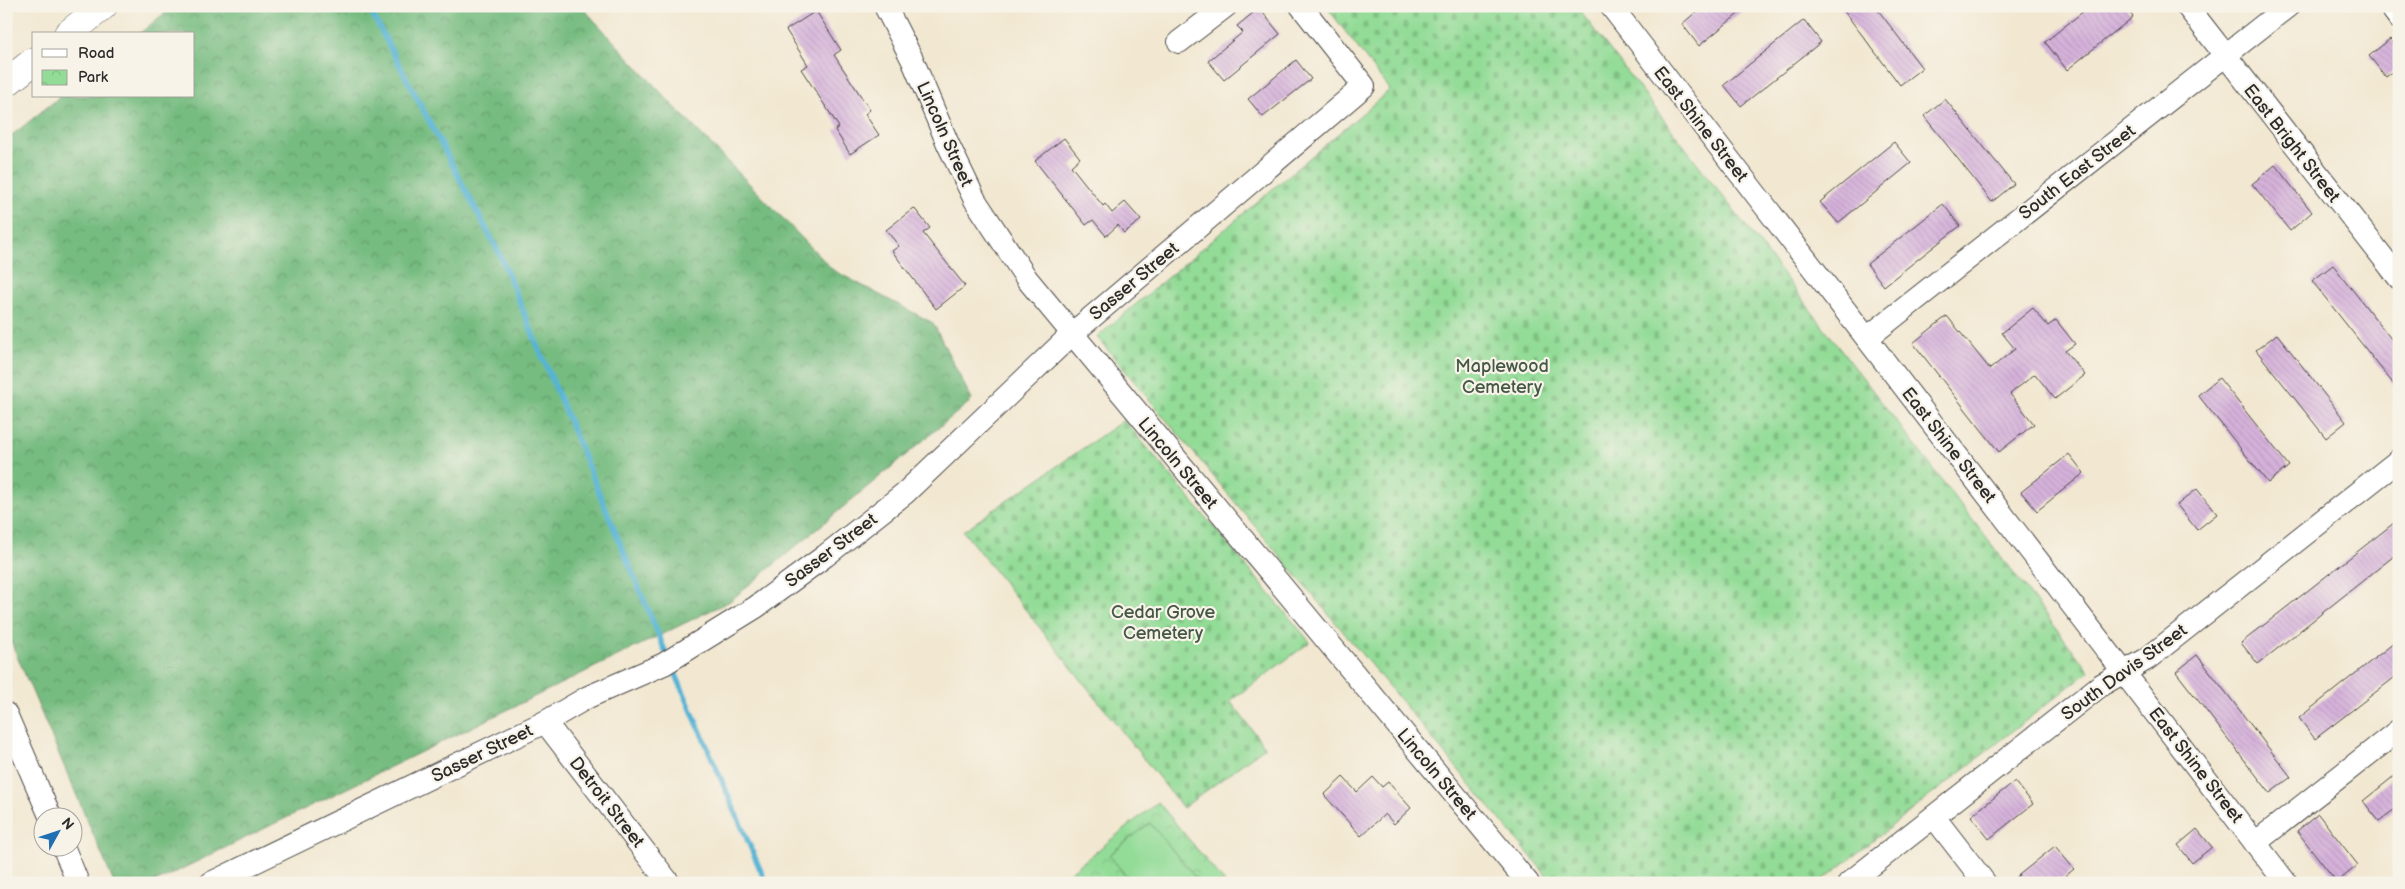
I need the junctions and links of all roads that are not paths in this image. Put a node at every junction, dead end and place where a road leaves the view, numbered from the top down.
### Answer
1 (103, 6) edge
2 (885, 6) edge
3 (1226, 6) edge
4 (1301, 6) edge
5 (1611, 6) edge
6 (2187, 6) edge
7 (2288, 6) edge
8 (2390, 6) edge
9 (2399, 18) edge
10 (70, 32) edge
11 (1179, 42) dead end
12 (2225, 57) junction
13 (32, 63) edge
14 (6, 83) edge
15 (2399, 278) edge
16 (1072, 334) junction
17 (1866, 338) junction
18 (2399, 460) edge
19 (2124, 672) junction
20 (6, 714) edge
21 (545, 722) junction
22 (2399, 730) edge
23 (46, 806) edge
24 (1934, 817) junction
25 (2256, 843) junction
26 (67, 856) edge
27 (78, 883) edge
28 (211, 883) edge
29 (669, 883) edge
30 (1528, 883) edge
31 (1849, 883) edge
32 (1985, 883) edge
33 (2286, 883) edge

1 - 10 main road
2 - 16 street, Lincoln Street
3 - 11 street
4 - 16 street, Sasser Street
5 - 17 street, East Shine Street
6 - 12 street, East Bright Street
7 - 12 street, South East Street
8 - 9 street
12 - 15 street, East Bright Street
12 - 17 street, South East Street
13 - 14 main road
16 - 21 street, Sasser Street
16 - 30 street, Lincoln Street
17 - 19 street, East Shine Street
18 - 19 street, South Davis Street
19 - 24 street, South Davis Street
19 - 25 street, East Shine Street
20 - 23 street
21 - 28 street, Sasser Street
21 - 29 street, Detroit Street
22 - 25 street
24 - 31 street, South Davis Street
24 - 32 street
25 - 33 street, East Shine Street
26 - 27 street

